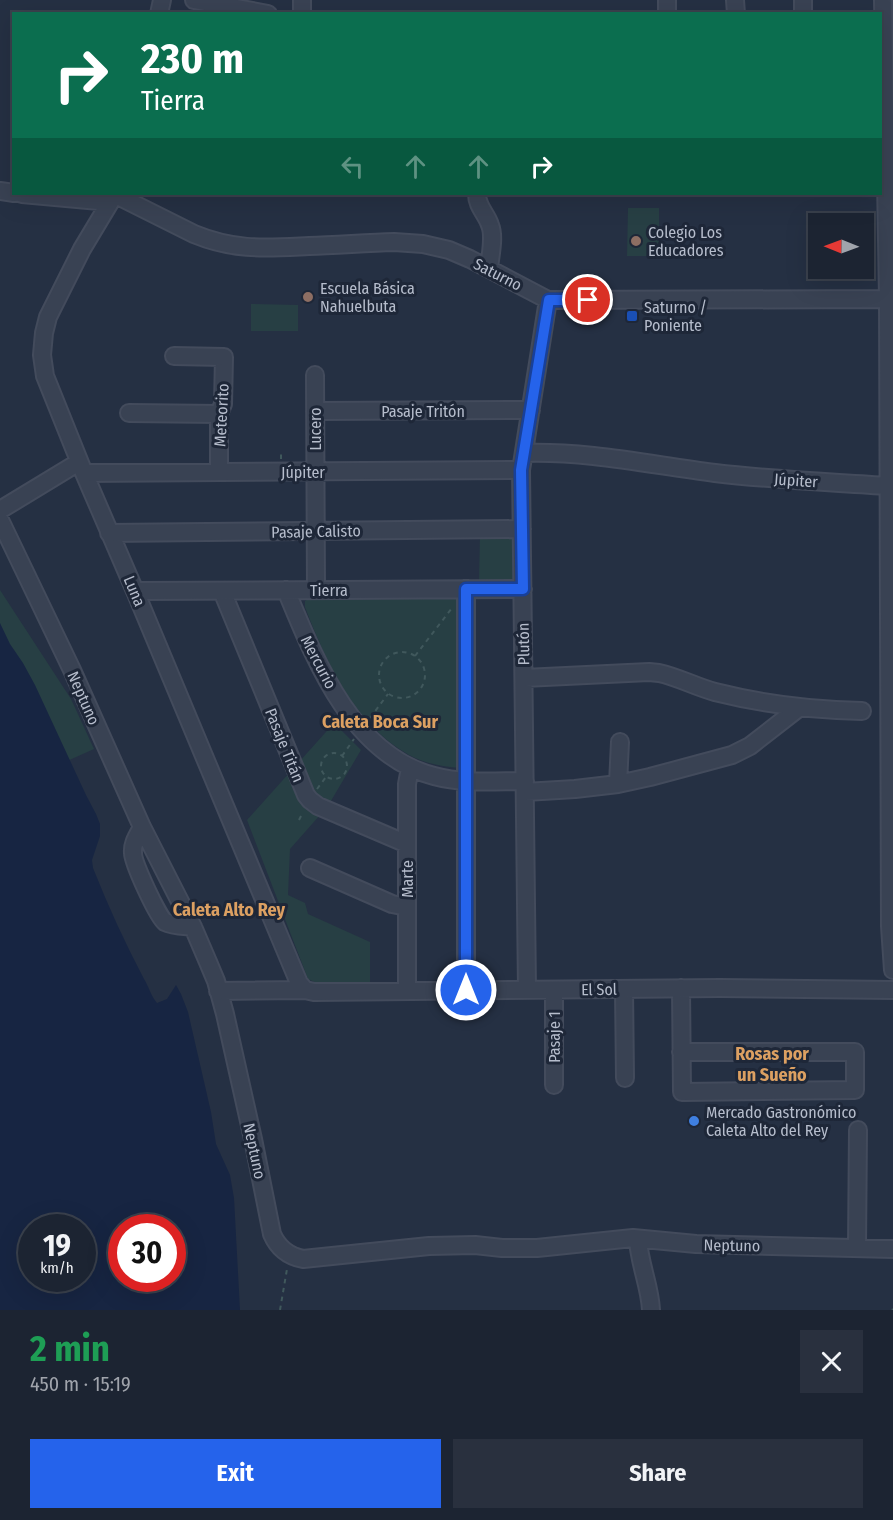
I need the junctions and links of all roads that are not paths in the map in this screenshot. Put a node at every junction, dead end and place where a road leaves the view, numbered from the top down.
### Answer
1 (194, 0) edge
2 (883, 0) edge
3 (257, 12) edge
4 (886, 69) edge
5 (52, 195) edge
6 (477, 195) edge
7 (113, 197) edge
8 (489, 269) junction
9 (891, 299) edge
10 (549, 300) junction
11 (174, 356) dead end
12 (315, 375) dead end
13 (531, 410) junction
14 (315, 411) junction
15 (129, 413) dead end
16 (219, 414) junction
17 (524, 453) junction
18 (81, 467) junction
19 (521, 470) junction
20 (315, 471) junction
21 (219, 472) junction
22 (889, 486) junction
23 (0, 510) edge
24 (0, 520) edge
25 (522, 529) junction
26 (316, 531) junction
27 (109, 533) junction
28 (466, 589) junction
29 (523, 589) junction
30 (286, 590) junction
31 (316, 590) junction
32 (135, 591) junction
33 (222, 591) junction
34 (524, 678) junction
35 (800, 707) junction
36 (861, 711) dead end
37 (620, 742) dead end
38 (410, 768) junction
39 (466, 781) junction
40 (618, 784) junction
41 (525, 786) junction
42 (891, 796) edge
43 (142, 826) junction
44 (407, 844) junction
45 (310, 868) dead end
46 (407, 907) junction
47 (193, 927) junction
48 (893, 970) edge
49 (681, 988) junction
50 (624, 989) junction
51 (305, 990) junction
52 (466, 990) junction
53 (526, 990) junction
54 (554, 990) junction
55 (893, 990) edge
56 (218, 991) junction
57 (407, 991) junction
58 (681, 1052) junction
59 (626, 1078) dead end
60 (554, 1085) dead end
61 (858, 1130) dead end
62 (638, 1239) junction
63 (857, 1247) junction
64 (893, 1249) edge
65 (651, 1310) edge

1 - 3 street
2 - 4 street
4 - 9 street
5 - 7 street, Saturno
6 - 8 street
7 - 8 street, Saturno
7 - 18 street, Luna
8 - 10 street, Saturno
9 - 10 street, Saturno
9 - 22 street
10 - 13 street, Plutón
11 - 16 street, Meteorito
12 - 14 street, Lucero
13 - 14 street, Pasaje Tritón
13 - 17 street, Plutón
14 - 20 street, Lucero
15 - 16 street
16 - 21 street, Meteorito
17 - 19 street, Plutón
17 - 22 street, Júpiter
18 - 21 street, Júpiter
18 - 23 street
18 - 27 street, Luna
19 - 20 street, Júpiter
19 - 25 street, Plutón
20 - 21 street, Júpiter
20 - 26 street, Lucero
22 - 42 street
24 - 43 street, Neptuno
25 - 26 street, Pasaje Calisto
25 - 29 street, Plutón
26 - 27 street, Pasaje Calisto
26 - 31 street, Lucero
27 - 32 street, Luna
28 - 29 street, Tierra
28 - 31 street, Tierra
28 - 39 street
29 - 34 street, Plutón
30 - 31 street, Tierra
30 - 33 street, Tierra
30 - 38 street, Mercurio
32 - 33 street, Tierra
32 - 51 street, Luna
33 - 44 street, Pasaje Titán
34 - 35 street
34 - 41 street, Plutón
35 - 36 street
35 - 40 street, Mercurio
37 - 40 street
38 - 39 street, Mercurio
38 - 44 street, Marte
39 - 41 street, Mercurio
39 - 52 street
40 - 41 street, Mercurio
41 - 53 street, Plutón
42 - 48 street
43 - 47 street, Neptuno
43 - 47 street
44 - 46 street, Marte
45 - 46 street
46 - 57 street, Marte
47 - 56 street, Neptuno
49 - 50 street, El Sol
49 - 55 street, El Sol
49 - 58 street
50 - 54 street, El Sol
50 - 59 street
51 - 56 street, El Sol
51 - 57 street, El Sol
52 - 53 street, El Sol
52 - 57 street, El Sol
53 - 54 street, El Sol
54 - 60 street, Pasaje 1
56 - 62 street, Neptuno
58 - 58 street
61 - 63 street
62 - 63 street, Neptuno
62 - 65 street
63 - 64 street, Neptuno

